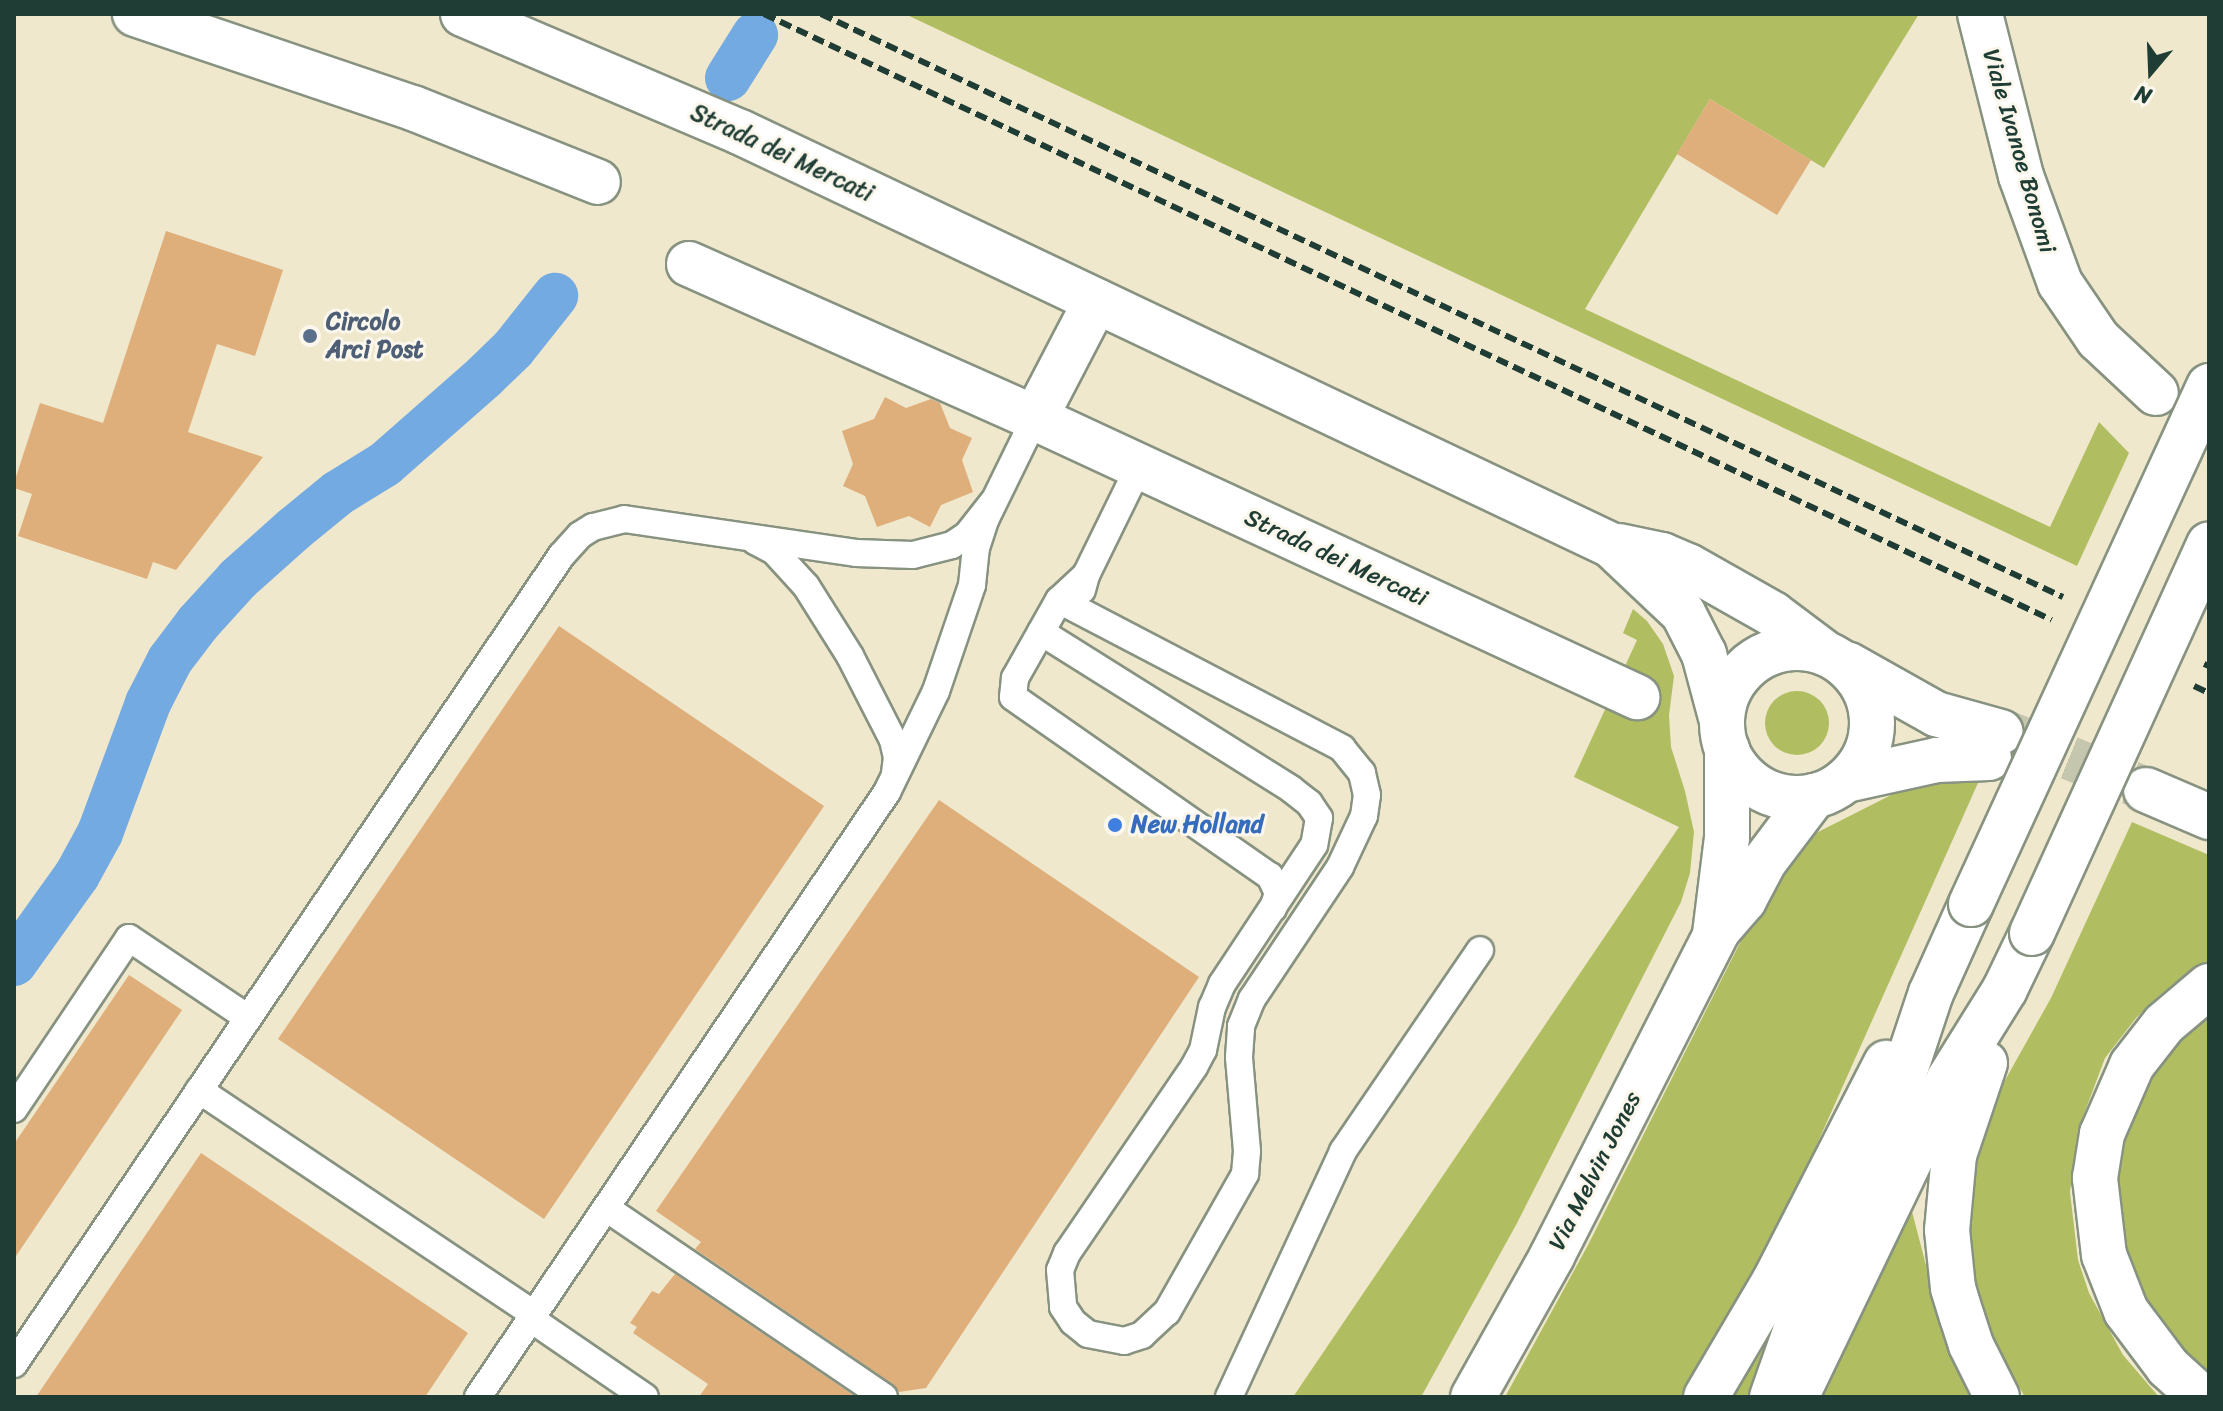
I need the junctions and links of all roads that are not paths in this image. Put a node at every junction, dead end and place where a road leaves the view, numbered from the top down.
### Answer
1 (135, 14) edge
2 (463, 14) edge
3 (1980, 14) edge
4 (598, 182) dead end
5 (689, 264) dead end
6 (1096, 301) junction
7 (2209, 386) edge
8 (2156, 393) dead end
9 (1035, 418) junction
10 (1139, 467) junction
11 (993, 502) junction
12 (733, 534) junction
13 (1602, 540) junction
14 (2209, 544) edge
15 (1086, 575) junction
16 (1059, 600) junction
17 (1096, 619) junction
18 (1041, 632) junction
19 (1831, 656) junction
20 (1637, 697) dead end
21 (1724, 735) junction
22 (1830, 788) junction
23 (2146, 790) tunnel mouth
24 (887, 792) junction
25 (2209, 817) edge
26 (1273, 908) junction
27 (1712, 941) junction
28 (1480, 950) dead end
29 (2024, 951) junction
30 (2209, 986) edge
31 (1931, 993) junction
32 (248, 1018) junction
33 (199, 1090) junction
34 (14, 1109) edge
35 (606, 1208) junction
36 (532, 1316) junction
37 (14, 1364) edge
38 (478, 1397) edge
39 (645, 1397) edge
40 (884, 1397) edge
41 (1229, 1397) edge
42 (1473, 1397) edge
43 (1706, 1397) edge
44 (1772, 1397) edge
45 (1796, 1397) edge
46 (1997, 1397) edge
47 (2201, 1397) edge

1 - 4 main road
2 - 6 main road, Strada dei Mercati
3 - 8 main road, Viale Ivanoe Bonomi
5 - 9 main road, Strada dei Mercati
6 - 9 main road
6 - 13 main road, Strada dei Mercati
7 - 31 main road, bridge
9 - 10 main road, Strada dei Mercati
9 - 11 lane
10 - 15 lane
10 - 20 main road, Strada dei Mercati
11 - 12 lane
11 - 24 lane
12 - 24 lane
12 - 32 lane
13 - 19 main road, Strada dei Mercati
13 - 21 main road, Strada dei Mercati
14 - 29 main road, bridge
15 - 16 lane
15 - 17 lane
16 - 17 lane
16 - 18 lane
17 - 26 lane
18 - 26 lane
18 - 26 lane
19 - 21 main road, Strada dei Mercati
19 - 22 main road, Strada dei Mercati
19 - 22 main road, Strada dei Mercati
21 - 22 main road, Strada dei Mercati
21 - 27 main road, Via Melvin Jones
22 - 27 main road, Via Melvin Jones
23 - 25 main road
24 - 35 lane
27 - 42 main road, Via Melvin Jones
28 - 41 lane
29 - 45 main road
29 - 46 main road
30 - 47 main road
31 - 43 main road
31 - 44 main road
32 - 33 lane
32 - 34 lane
33 - 36 lane
33 - 37 lane
35 - 36 lane
35 - 40 lane
36 - 38 lane
36 - 39 lane

